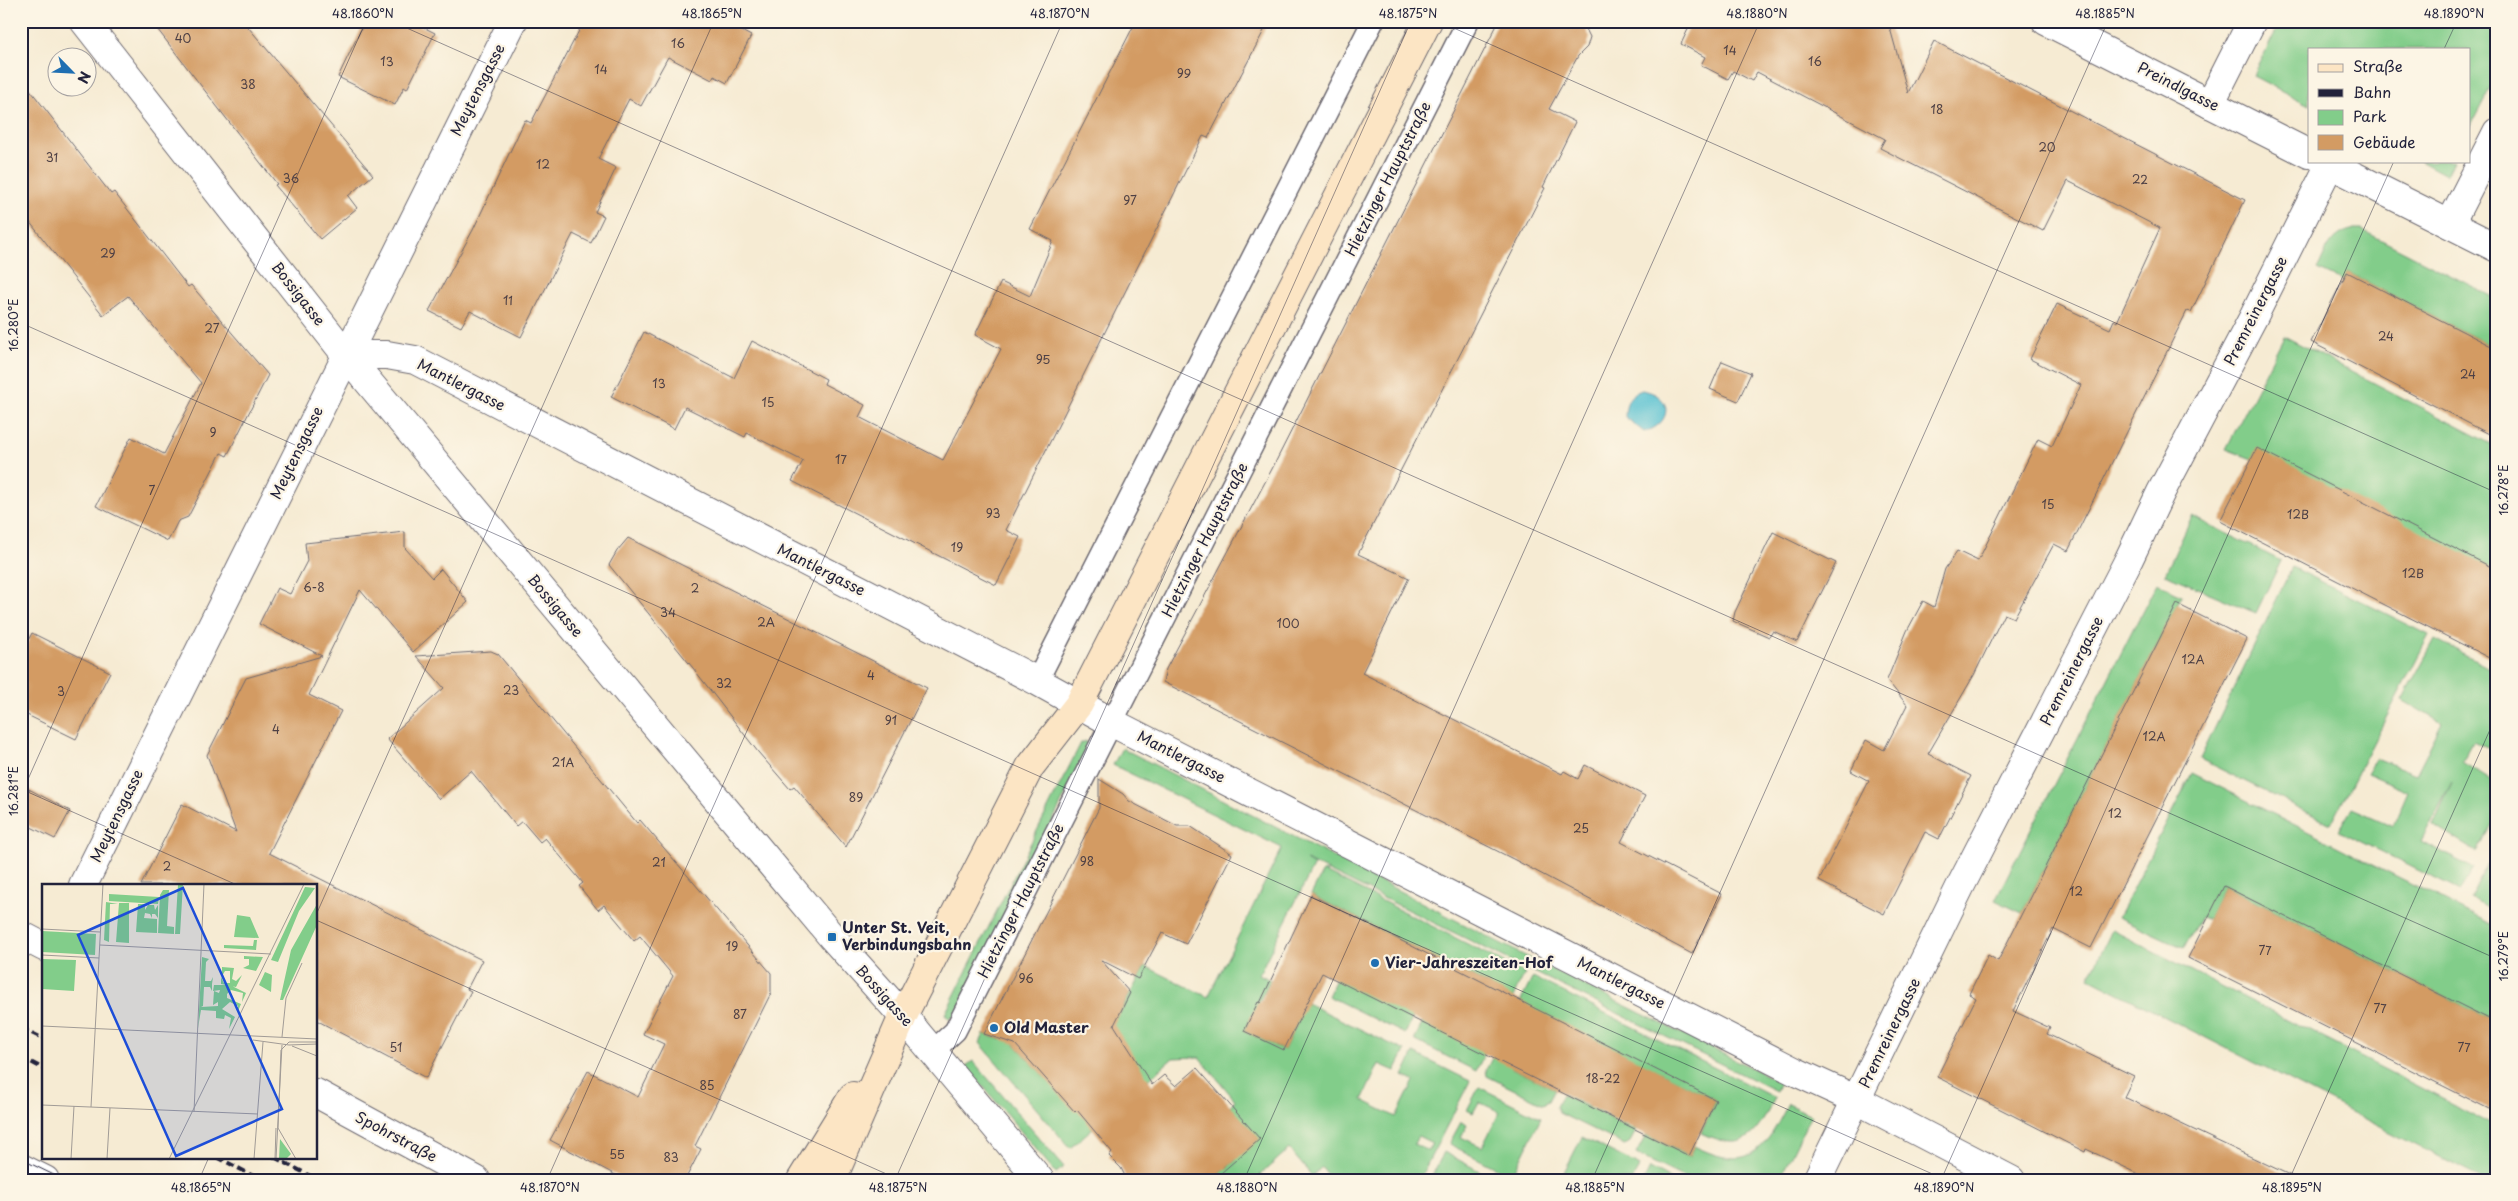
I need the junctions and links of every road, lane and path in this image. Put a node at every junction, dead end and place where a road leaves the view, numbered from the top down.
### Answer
1 (84, 21) edge
2 (513, 21) edge
3 (1373, 21) edge
4 (1428, 21) edge
5 (1468, 21) edge
6 (2046, 21) edge
7 (2252, 21) edge
8 (2210, 104) junction
9 (2497, 132) edge
10 (2308, 153) edge
11 (2320, 162) edge
12 (2325, 162) edge
13 (2450, 224) junction
14 (2497, 248) edge
15 (346, 355) junction
16 (1037, 681) junction
17 (1079, 704) junction
18 (1113, 722) junction
19 (83, 884) edge
20 (21, 934) edge
21 (42, 946) edge
22 (903, 1016) junction
23 (932, 1052) junction
24 (318, 1095) edge
25 (1857, 1100) junction
26 (21, 1168) edge
27 (45, 1180) edge
28 (476, 1180) edge
29 (801, 1180) edge
30 (832, 1180) edge
31 (1040, 1180) edge
32 (1817, 1180) edge
33 (2011, 1180) edge

1 - 15 street, Bossigasse
2 - 15 street, Meytensgasse
3 - 16 lane
4 - 17 main road
5 - 18 lane, Hietzinger Hauptstraße
6 - 8 street, Preindlgasse
7 - 8 street
8 - 10 street, Preindlgasse
9 - 13 street
11 - 25 street, Premreinergasse
12 - 13 street, Preindlgasse
13 - 14 street, Preindlgasse
15 - 16 street, Mantlergasse
15 - 19 street, Meytensgasse
15 - 22 street, Bossigasse
16 - 17 street, Mantlergasse
17 - 18 street, Mantlergasse
17 - 22 main road
18 - 23 lane, Hietzinger Hauptstraße
18 - 25 street, Mantlergasse
20 - 21 street
22 - 23 street, Bossigasse
22 - 29 main road
22 - 30 main road
23 - 31 street, Bossigasse
24 - 28 street, Spohrstraße
25 - 32 street, Premreinergasse
25 - 33 street, Mantlergasse
26 - 27 street

